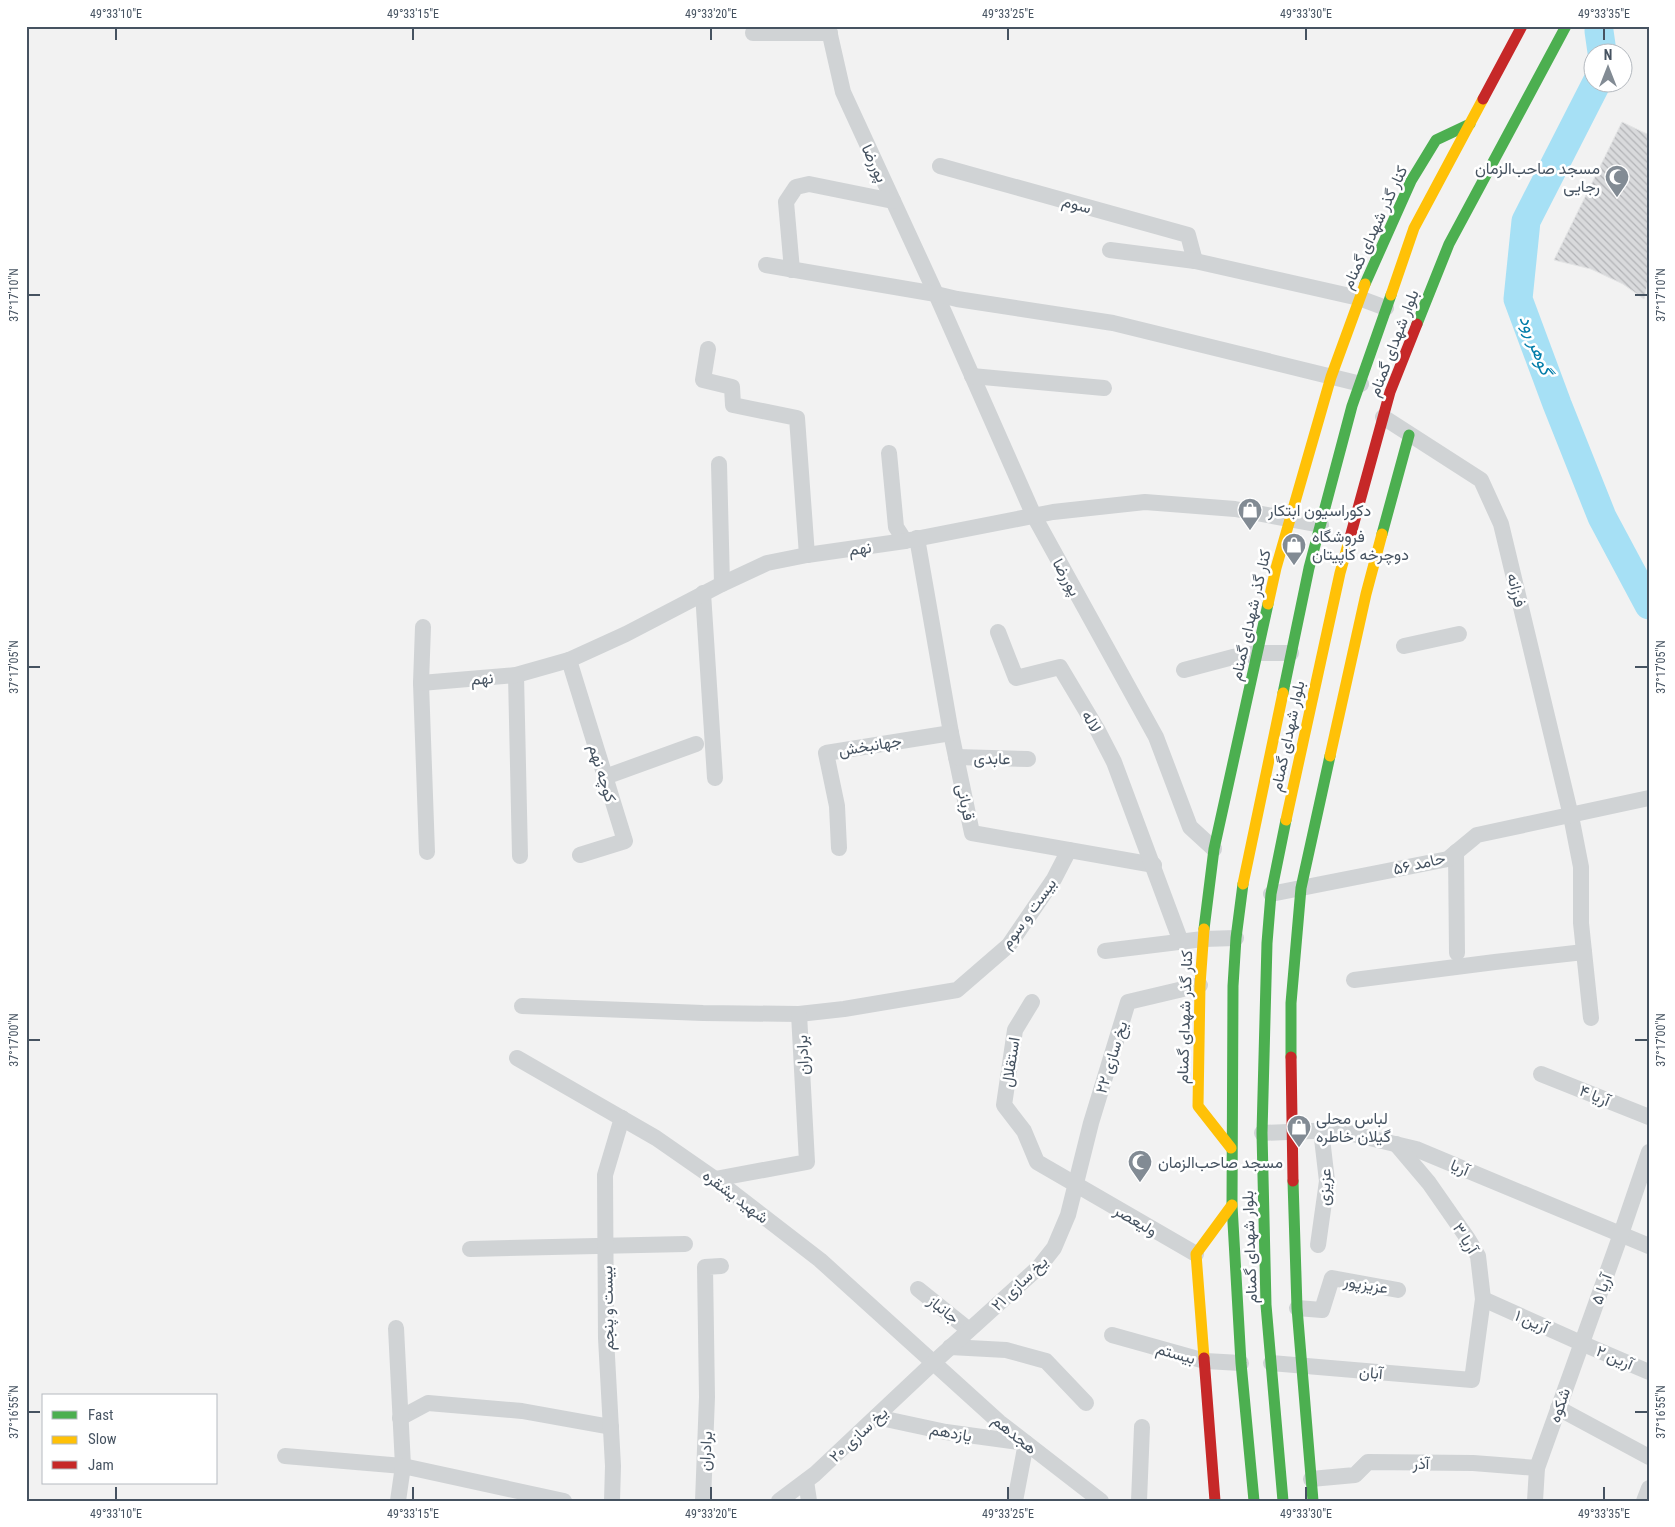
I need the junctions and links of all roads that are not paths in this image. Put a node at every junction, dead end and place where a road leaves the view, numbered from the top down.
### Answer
1 (1522, 26) edge
2 (1566, 26) edge
3 (829, 30) edge
4 (753, 33) dead end
5 (1470, 124) junction
6 (940, 166) dead end
7 (893, 201) junction
8 (1110, 250) dead end
9 (1194, 261) junction
10 (766, 265) dead end
11 (792, 270) junction
12 (936, 294) junction
13 (1359, 298) junction
14 (1386, 308) junction
15 (708, 349) dead end
16 (972, 376) junction
17 (1332, 377) junction
18 (1361, 384) junction
19 (1104, 388) dead end
20 (1390, 392) junction
21 (1383, 417) junction
22 (1409, 435) junction
23 (889, 453) dead end
24 (719, 464) dead end
25 (1034, 516) junction
26 (1289, 520) junction
27 (1320, 526) junction
28 (911, 540) junction
29 (807, 555) junction
30 (722, 584) junction
31 (703, 593) junction
32 (423, 627) dead end
33 (998, 632) dead end
34 (1459, 634) dead end
35 (1404, 646) dead end
36 (1259, 653) junction
37 (1291, 653) junction
38 (569, 660) junction
39 (1184, 670) dead end
40 (516, 675) junction
41 (421, 683) junction
42 (951, 732) junction
43 (1303, 738) junction
44 (696, 744) dead end
45 (1332, 744) junction
46 (956, 757) junction
47 (1028, 758) dead end
48 (605, 777) junction
49 (715, 778) dead end
50 (1649, 798) edge
51 (1571, 816) junction
52 (839, 848) dead end
53 (1214, 849) junction
54 (1069, 850) junction
55 (427, 852) dead end
56 (1456, 852) junction
57 (580, 855) dead end
58 (520, 856) dead end
59 (1154, 865) junction
60 (1301, 888) junction
61 (1271, 894) junction
62 (1236, 938) junction
63 (1203, 939) junction
64 (1182, 942) junction
65 (1105, 951) dead end
66 (1584, 952) junction
67 (1457, 953) dead end
68 (1354, 980) dead end
69 (1200, 986) junction
70 (957, 990) joint
71 (1032, 1002) dead end
72 (522, 1006) dead end
73 (799, 1014) junction
74 (1591, 1018) dead end
75 (517, 1058) dead end
76 (1541, 1074) dead end
77 (1649, 1117) edge
78 (622, 1118) junction
79 (1321, 1130) junction
80 (1291, 1132) junction
81 (1262, 1133) junction
82 (1396, 1144) junction
83 (1231, 1148) junction
84 (1649, 1152) edge
85 (715, 1179) junction
86 (1076, 1185) junction
87 (1232, 1205) junction
88 (1621, 1234) junction
89 (685, 1244) dead end
90 (1318, 1245) dead end
91 (606, 1246) junction
92 (1649, 1246) edge
93 (470, 1249) dead end
94 (1196, 1254) junction
95 (721, 1266) dead end
96 (918, 1288) dead end
97 (1398, 1290) dead end
98 (1483, 1299) junction
99 (1297, 1308) junction
100 (396, 1328) dead end
101 (969, 1330) junction
102 (1112, 1335) dead end
103 (1581, 1343) junction
104 (950, 1347) junction
105 (1205, 1362) junction
106 (933, 1363) junction
107 (1241, 1363) junction
108 (1271, 1363) junction
109 (1301, 1366) junction
110 (1649, 1372) edge
111 (1472, 1380) joint
112 (1086, 1403) dead end
113 (1558, 1408) junction
114 (876, 1417) junction
115 (400, 1418) junction
116 (611, 1427) junction
117 (1142, 1427) dead end
118 (1026, 1443) junction
119 (285, 1456) dead end
120 (1649, 1456) edge
121 (403, 1466) junction
122 (1537, 1468) junction
123 (806, 1480) junction
124 (1311, 1480) junction
125 (1649, 1488) edge
126 (398, 1501) edge
127 (564, 1501) edge
128 (612, 1501) edge
129 (703, 1501) edge
130 (778, 1501) edge
131 (809, 1501) edge
132 (1015, 1501) edge
133 (1101, 1501) edge
134 (1139, 1501) edge
135 (1215, 1501) edge
136 (1254, 1501) edge
137 (1283, 1501) edge
138 (1313, 1501) edge
139 (1535, 1501) edge
140 (1644, 1501) edge

1 - 5 main road, بلوار شهدای گمنام
2 - 20 main road, بلوار شهدای گمنام
3 - 4 street
3 - 7 street, پوررضا
5 - 13 main road, کنار گذر شهدای گمنام
5 - 14 main road, بلوار شهدای گمنام
6 - 9 street, سوم
7 - 11 street
7 - 12 street, پوررضا
8 - 9 street
9 - 13 street
10 - 11 street
11 - 12 street
12 - 16 street, پوررضا
12 - 17 street
13 - 14 street
13 - 17 main road, کنار گذر شهدای گمنام
14 - 18 main road, بلوار شهدای گمنام
15 - 29 street
16 - 19 street
16 - 25 street, پوررضا
17 - 18 street
17 - 26 main road, کنار گذر شهدای گمنام
18 - 20 main road
18 - 27 main road, بلوار شهدای گمنام
20 - 21 main road, بلوار شهدای گمنام
21 - 22 street, فرزانه
21 - 43 main road, بلوار شهدای گمنام
22 - 45 main road
22 - 51 street, فرزانه
23 - 28 street, قربانی
24 - 30 street
25 - 26 street, نهم
25 - 28 street, نهم
25 - 53 street, پوررضا
26 - 27 street, نهم
26 - 36 main road, کنار گذر شهدای گمنام
27 - 37 main road, بلوار شهدای گمنام
28 - 29 street, نهم
28 - 42 street, قربانی
29 - 30 street, نهم
30 - 31 street, نهم
31 - 38 street, نهم
31 - 49 street
32 - 41 street
33 - 59 street, لاله
34 - 35 street
36 - 37 street
36 - 39 street
36 - 53 main road, کنار گذر شهدای گمنام
37 - 62 main road, بلوار شهدای گمنام
38 - 40 street, نهم
38 - 48 street, کوچه نهم
40 - 41 street, نهم
40 - 58 street
41 - 55 street
42 - 46 street, قربانی
42 - 52 street, جهانبخش
43 - 45 street
43 - 61 main road, بلوار شهدای گمنام
44 - 48 street
45 - 60 main road
46 - 47 street, عابدی
46 - 54 street, قربانی
48 - 57 street, کوچه نهم
50 - 51 street, حامد ۵۶
51 - 56 street, حامد ۵۶
51 - 66 street, فرزانه
53 - 63 main road, کنار گذر شهدای گمنام
54 - 59 street, قربانی
54 - 70 street, بیست و سوم
56 - 60 street, حامد ۵۶
56 - 67 street
59 - 64 street
60 - 61 street, حامد ۵۶
60 - 80 main road
61 - 81 main road, بلوار شهدای گمنام
62 - 63 street
62 - 83 main road, بلوار شهدای گمنام
63 - 64 street
63 - 69 main road, کنار گذر شهدای گمنام
64 - 65 street
66 - 68 street
66 - 74 street, فرزانه
69 - 83 main road, کنار گذر شهدای گمنام
69 - 86 street, یخ سازی ۲۲
70 - 73 street, برادران
71 - 86 street, استقلال
72 - 73 street
73 - 85 street, برادران
75 - 78 street, شهید یشقره
76 - 77 street, آریا ۴
78 - 85 street, شهید یشقره
78 - 91 street, بیست و پنجم
79 - 80 street, آریا
79 - 82 street, آریا
79 - 90 street, عزیزی
80 - 81 street, آریا
80 - 99 main road
81 - 108 main road, بلوار شهدای گمنام
82 - 88 street, آریا
82 - 98 street, آریا ۳
83 - 87 main road, بلوار شهدای گمنام
84 - 88 street
85 - 106 street, شهید یشقره
86 - 94 street, ولیعصر
86 - 101 street, یخ سازی ۲۱
87 - 94 main road
87 - 107 main road, بلوار شهدای گمنام
88 - 92 street, آریا
88 - 103 street, آریا ۵
89 - 91 street
91 - 93 street
91 - 116 street, بیست و پنجم
94 - 105 main road
95 - 129 street, برادران
96 - 101 street, جانباز
97 - 99 street, عزیزپور
98 - 103 street, آرین ۱
98 - 111 street, آریا ۳
99 - 109 main road
100 - 115 street
101 - 104 street, یخ سازی ۲۱
102 - 105 street, بیستم
103 - 110 street, آرین ۲
103 - 113 street, شکوه
104 - 106 street, یخ سازی ۲۱
104 - 112 street
105 - 107 street, بیستم
105 - 135 main road
106 - 114 street, یخ سازی ۲۰
106 - 118 street, هجدهم
107 - 136 main road, بلوار شهدای گمنام
108 - 109 street, آبان
108 - 137 main road, بلوار شهدای گمنام
109 - 111 street, آبان
109 - 124 main road
113 - 120 street
113 - 122 street, شکوه
114 - 118 street, یازدهم
114 - 123 street, یخ سازی ۲۰
115 - 116 street
115 - 121 street
116 - 128 street, بیست و پنجم
117 - 134 street
118 - 132 street
118 - 133 street, هجدهم
119 - 121 street
121 - 126 street
121 - 127 street
122 - 124 street, آذر
122 - 139 street, شکوه
123 - 130 street, یخ سازی ۲۰
123 - 131 street
124 - 138 main road
125 - 140 street

